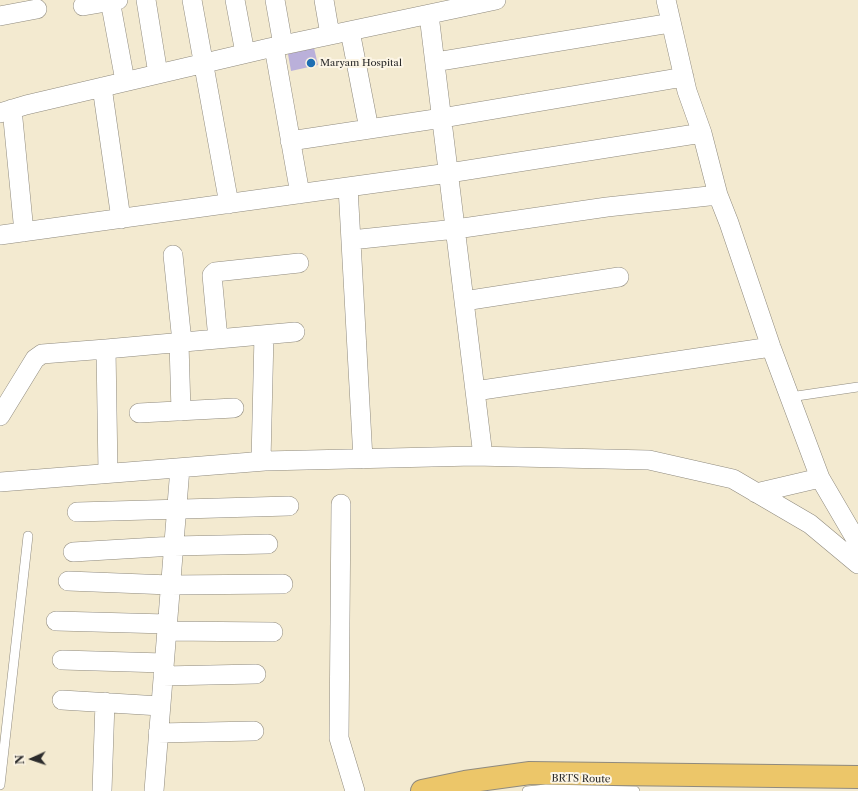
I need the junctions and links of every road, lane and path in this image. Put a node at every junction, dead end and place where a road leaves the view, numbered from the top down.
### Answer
1 (113, 0) edge
2 (146, 0) edge
3 (192, 0) edge
4 (234, 0) edge
5 (275, 0) edge
6 (324, 0) edge
7 (496, 0) edge
8 (666, 0) edge
9 (83, 6) dead end
10 (37, 9) dead end
11 (429, 15) junction
12 (0, 16) edge
13 (671, 23) junction
14 (350, 31) junction
15 (330, 35) junction
16 (278, 46) junction
17 (245, 53) junction
18 (435, 62) junction
19 (204, 63) junction
20 (158, 74) junction
21 (684, 77) junction
22 (125, 81) junction
23 (102, 87) junction
24 (6, 111) edge
25 (442, 118) junction
26 (369, 129) junction
27 (702, 133) junction
28 (290, 141) junction
29 (449, 173) junction
30 (348, 187) junction
31 (300, 194) junction
32 (718, 195) junction
33 (229, 204) junction
34 (121, 219) junction
35 (456, 229) junction
36 (24, 232) junction
37 (0, 236) edge
38 (351, 240) junction
39 (173, 255) dead end
40 (298, 263) dead end
41 (619, 277) dead end
42 (464, 301) junction
43 (295, 332) dead end
44 (264, 335) junction
45 (218, 339) junction
46 (181, 342) junction
47 (771, 348) junction
48 (106, 350) junction
49 (858, 387) edge
50 (475, 391) junction
51 (790, 397) junction
52 (234, 408) dead end
53 (181, 411) junction
54 (139, 413) dead end
55 (0, 416) edge
56 (483, 456) junction
57 (363, 459) junction
58 (261, 461) junction
59 (180, 468) junction
60 (108, 474) junction
61 (820, 478) junction
62 (0, 482) edge
63 (756, 493) junction
64 (341, 504) dead end
65 (289, 506) dead end
66 (177, 509) junction
67 (77, 512) dead end
68 (28, 536) dead end
69 (858, 543) edge
70 (268, 544) dead end
71 (174, 546) junction
72 (73, 552) dead end
73 (858, 564) edge
74 (68, 580) dead end
75 (283, 584) dead end
76 (170, 586) junction
77 (56, 621) dead end
78 (167, 628) junction
79 (273, 632) dead end
80 (62, 660) dead end
81 (163, 670) junction
82 (256, 674) dead end
83 (62, 700) dead end
84 (105, 702) junction
85 (160, 706) junction
86 (254, 731) dead end
87 (158, 733) junction
88 (858, 777) edge
89 (0, 785) edge
90 (102, 791) edge
91 (154, 791) edge
92 (355, 791) edge
93 (422, 791) edge
94 (527, 791) edge
95 (635, 791) edge

1 - 9 street
1 - 22 street
2 - 20 street
3 - 19 street
4 - 17 street
5 - 16 street
6 - 15 street
7 - 11 street
8 - 13 street
10 - 12 street
11 - 14 street
11 - 18 street
13 - 18 street
13 - 21 street
14 - 15 street
14 - 26 street
15 - 16 street
16 - 17 street
16 - 28 street
17 - 19 street
18 - 25 street
19 - 20 street
19 - 33 street
20 - 22 street
21 - 25 street
21 - 27 street
22 - 23 street
23 - 24 street
23 - 34 street
24 - 36 street
25 - 26 street
25 - 29 street
26 - 28 street
27 - 29 street
27 - 32 street
28 - 31 street
29 - 30 street
29 - 35 street
30 - 31 street
30 - 38 street
31 - 33 street
32 - 35 street
32 - 47 street
33 - 34 street
34 - 36 street
35 - 38 street
35 - 42 street
36 - 37 street
38 - 57 street
39 - 46 street
40 - 45 street
41 - 42 street
42 - 50 street
43 - 44 street
44 - 45 street
44 - 58 street
45 - 46 street
46 - 48 street
46 - 53 street
47 - 50 street
47 - 51 street
48 - 55 street
48 - 60 street
49 - 51 lane
50 - 56 street
51 - 61 street
52 - 53 street
53 - 54 street
56 - 57 street
56 - 63 street
57 - 58 street
58 - 59 street
59 - 60 street
59 - 66 street
60 - 62 street
61 - 63 street
61 - 69 street
63 - 73 street
64 - 92 street
65 - 66 street
66 - 67 street
66 - 71 street
68 - 89 lane
70 - 71 street
71 - 72 street
71 - 76 street
74 - 76 street
75 - 76 street
76 - 78 street
77 - 78 street
78 - 79 street
78 - 81 street
80 - 81 street
81 - 82 street
81 - 85 street
83 - 84 street
84 - 85 street
84 - 90 street
85 - 87 street
86 - 87 street
87 - 91 street
88 - 93 main road
94 - 95 lane, BRTS Route

